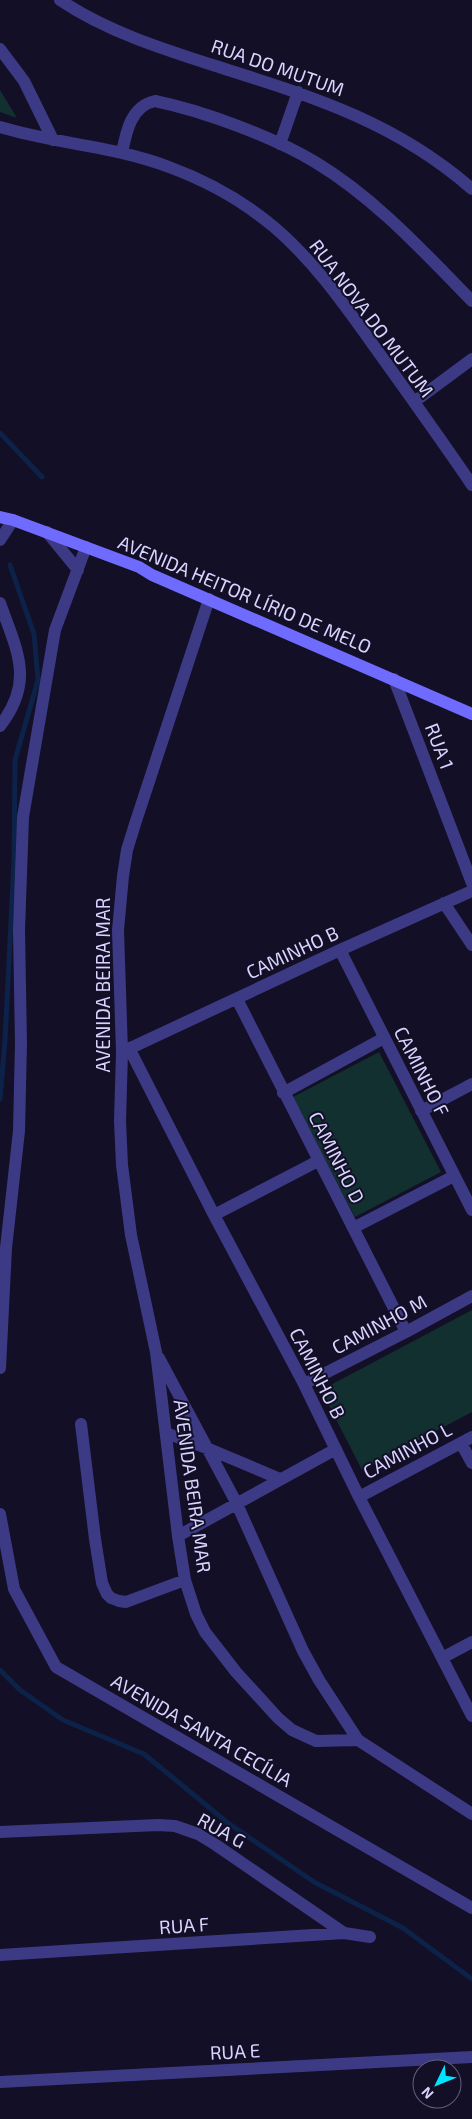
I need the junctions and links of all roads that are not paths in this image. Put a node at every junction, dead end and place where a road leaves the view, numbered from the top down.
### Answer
1 (60, 0) edge
2 (0, 49) edge
3 (298, 92) junction
4 (0, 127) edge
5 (53, 140) junction
6 (280, 144) junction
7 (122, 153) junction
8 (472, 189) edge
9 (472, 302) edge
10 (472, 359) edge
11 (414, 402) junction
12 (472, 485) edge
13 (0, 517) edge
14 (13, 520) junction
15 (47, 532) junction
16 (0, 540) edge
17 (86, 547) junction
18 (78, 570) junction
19 (208, 599) junction
20 (0, 603) edge
21 (394, 679) junction
22 (472, 714) edge
23 (0, 726) edge
24 (472, 882) edge
25 (472, 891) edge
26 (444, 903) junction
27 (472, 945) edge
28 (340, 950) junction
29 (237, 999) junction
30 (384, 1038) junction
31 (126, 1050) junction
32 (472, 1084) edge
33 (283, 1094) junction
34 (421, 1111) junction
35 (318, 1161) junction
36 (454, 1176) junction
37 (472, 1210) edge
38 (214, 1215) junction
39 (353, 1228) junction
40 (472, 1296) edge
41 (406, 1332) junction
42 (156, 1352) junction
43 (0, 1368) edge
44 (304, 1384) junction
45 (81, 1424) dead end
46 (166, 1433) junction
47 (467, 1440) edge
48 (209, 1449) junction
49 (336, 1449) junction
50 (472, 1464) edge
51 (280, 1479) junction
52 (359, 1497) junction
53 (236, 1502) junction
54 (0, 1514) edge
55 (178, 1536) junction
56 (185, 1580) junction
57 (472, 1642) edge
58 (442, 1658) junction
59 (472, 1716) edge
60 (358, 1740) junction
61 (472, 1814) edge
62 (0, 1832) edge
63 (472, 1908) edge
64 (344, 1933) junction
65 (370, 1937) dead end
66 (0, 1956) edge
67 (472, 2057) edge
68 (0, 2082) edge

1 - 3 street, RUA DO MUTUM
2 - 5 street
3 - 6 street
3 - 8 street, RUA DO MUTUM
4 - 5 street, RUA NOVA DO MUTUM
5 - 7 street, RUA NOVA DO MUTUM
6 - 7 street
6 - 9 street
7 - 11 street, RUA NOVA DO MUTUM
10 - 11 street
11 - 12 street, RUA NOVA DO MUTUM
13 - 14 main road, AVENIDA HEITOR LÍRIO DE MELO
14 - 15 main road, AVENIDA HEITOR LÍRIO DE MELO
14 - 16 street
15 - 17 main road, AVENIDA HEITOR LÍRIO DE MELO
15 - 18 street
17 - 18 street
17 - 19 main road, AVENIDA HEITOR LÍRIO DE MELO
18 - 43 street
19 - 21 main road, AVENIDA HEITOR LÍRIO DE MELO
19 - 31 street, AVENIDA BEIRA MAR
20 - 23 street
21 - 22 main road, AVENIDA HEITOR LÍRIO DE MELO
21 - 24 street, RUA 1
25 - 26 street, CAMINHO B
26 - 27 street
26 - 28 street, CAMINHO B
28 - 29 street, CAMINHO B
28 - 30 street, CAMINHO F
29 - 31 street, CAMINHO B
29 - 33 street, CAMINHO D
30 - 33 street
30 - 34 street, CAMINHO F
31 - 38 street, CAMINHO B
31 - 42 street, AVENIDA BEIRA MAR
32 - 34 street
33 - 35 street, CAMINHO D
34 - 36 street, CAMINHO F
35 - 38 street
35 - 39 street, CAMINHO D
36 - 37 street, CAMINHO F
36 - 39 street
38 - 44 street, CAMINHO B
39 - 41 street, CAMINHO D
40 - 41 street, CAMINHO M
41 - 44 street, CAMINHO M
42 - 46 street, AVENIDA BEIRA MAR
42 - 48 street, AVENIDA BEIRA MAR
44 - 49 street, CAMINHO B
45 - 56 street
46 - 48 street
46 - 55 street, AVENIDA BEIRA MAR
47 - 50 street
47 - 52 street, CAMINHO L
48 - 51 street
48 - 53 street, AVENIDA BEIRA MAR
49 - 51 street
49 - 52 street, CAMINHO B
51 - 53 street
52 - 58 street, CAMINHO B
53 - 55 street
53 - 60 street, AVENIDA BEIRA MAR
54 - 63 street, AVENIDA SANTA CECÍLIA
55 - 56 street, AVENIDA BEIRA MAR
56 - 60 street, AVENIDA BEIRA MAR
57 - 58 street
58 - 59 street, CAMINHO B
60 - 61 street, AVENIDA BEIRA MAR
62 - 64 street, RUA G
64 - 65 street, RUA F
64 - 66 street, RUA F
67 - 68 street, RUA E

